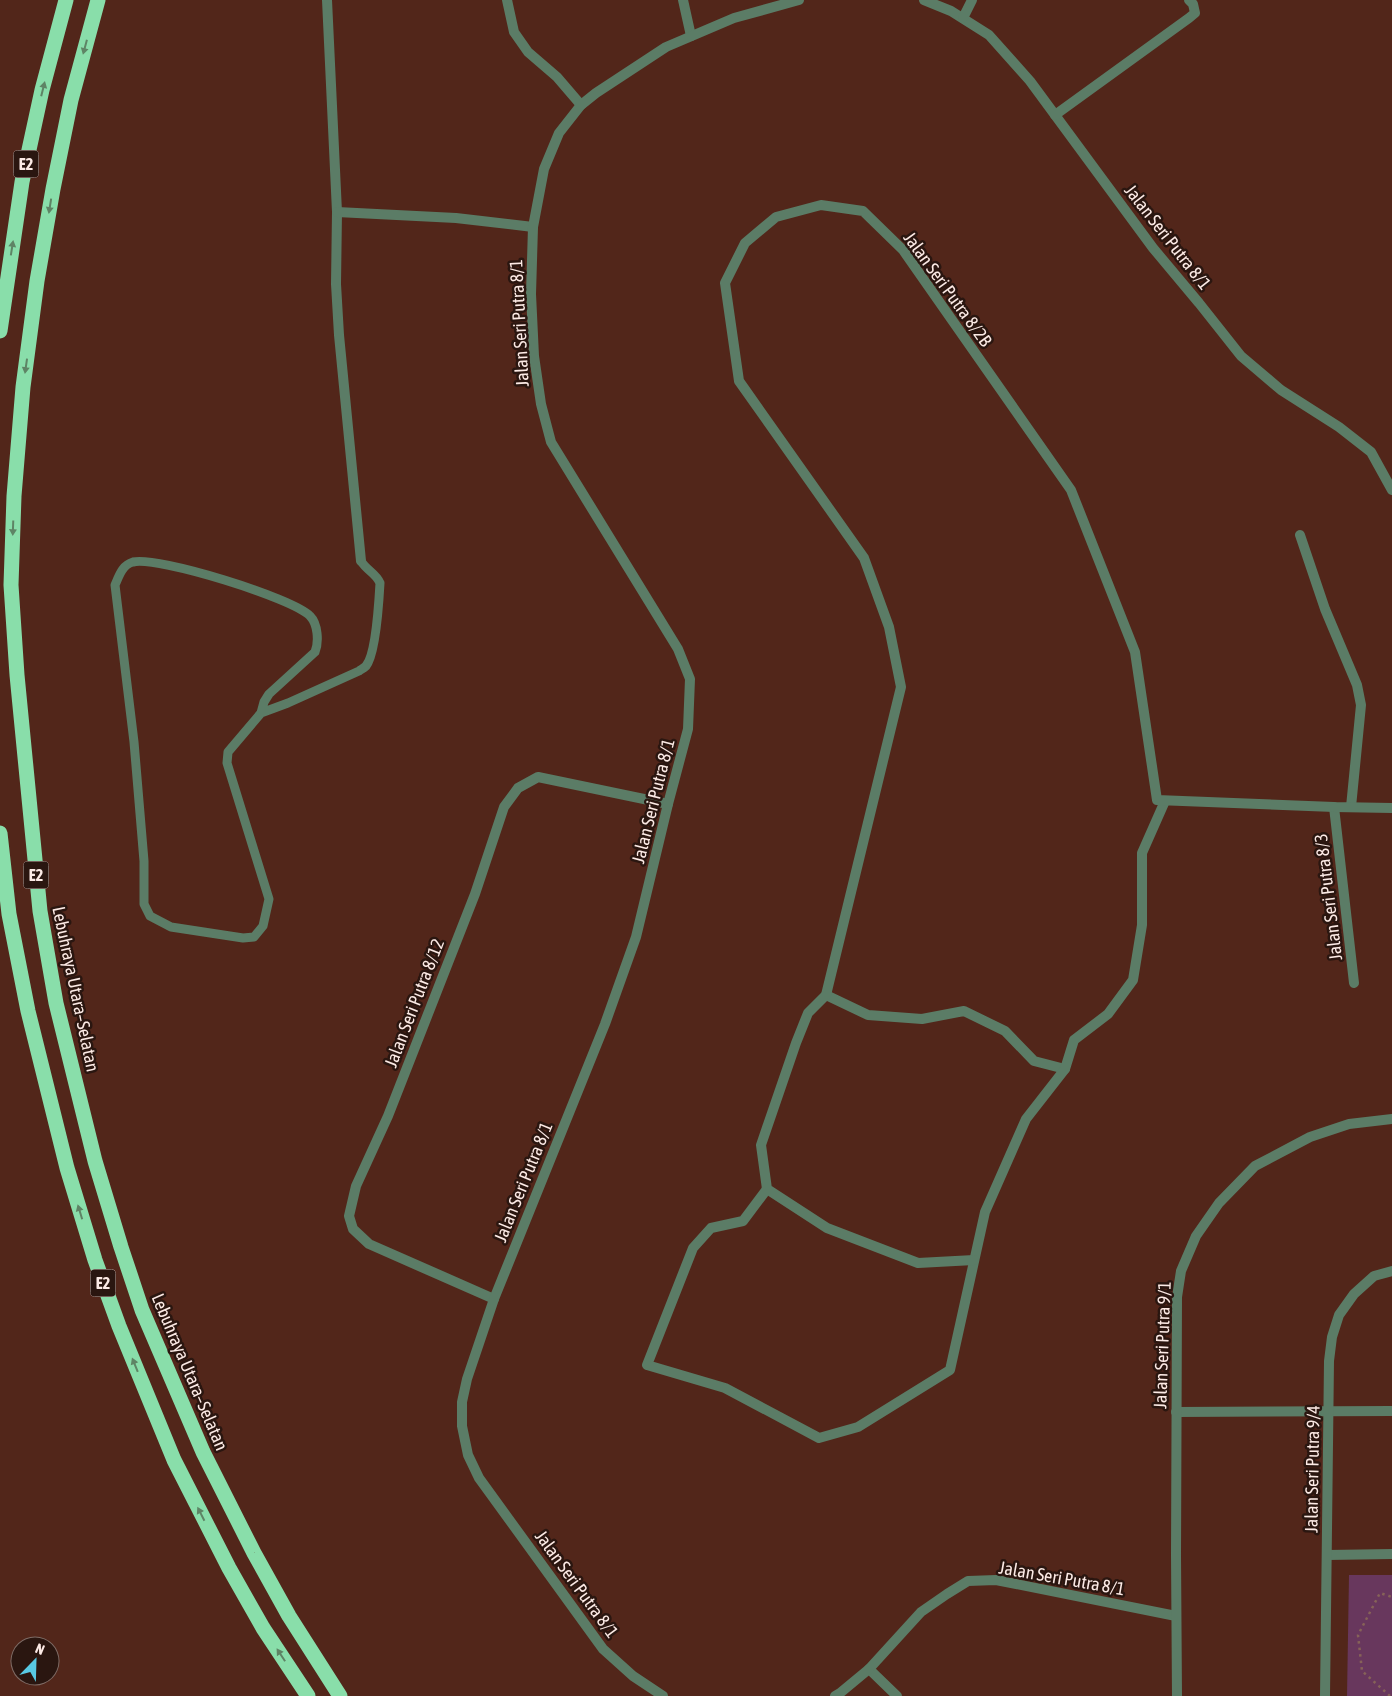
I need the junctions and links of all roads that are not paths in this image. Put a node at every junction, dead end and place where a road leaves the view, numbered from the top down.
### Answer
1 (66, 0) edge
2 (98, 0) edge
3 (327, 0) edge
4 (507, 0) edge
5 (683, 0) edge
6 (799, 0) edge
7 (924, 0) edge
8 (972, 0) edge
9 (1189, 0) edge
10 (963, 18) junction
11 (691, 36) junction
12 (582, 105) junction
13 (1055, 116) junction
14 (337, 212) junction
15 (533, 228) junction
16 (0, 331) edge
17 (1392, 490) edge
18 (1300, 534) dead end
19 (361, 561) joint
20 (261, 713) junction
21 (1165, 801) junction
22 (668, 804) junction
23 (1334, 807) junction
24 (1351, 807) junction
25 (1392, 808) edge
26 (0, 833) edge
27 (1354, 983) dead end
28 (826, 995) junction
29 (1065, 1069) junction
30 (1392, 1119) edge
31 (767, 1189) junction
32 (974, 1260) junction
33 (1392, 1270) edge
34 (494, 1299) junction
35 (1392, 1411) edge
36 (1176, 1412) junction
37 (1328, 1412) junction
38 (1392, 1554) edge
39 (1327, 1555) junction
40 (1176, 1616) junction
41 (869, 1669) junction
42 (308, 1696) edge
43 (340, 1696) edge
44 (663, 1696) edge
45 (835, 1696) edge
46 (897, 1696) edge
47 (1177, 1696) edge
48 (1325, 1696) edge

16 -> 1 highway, E2
2 -> 43 highway, Lebuhraya Utara–Selatan / E2
3 - 14 street
4 - 12 street
5 - 11 street
6 - 11 street, Jalan Seri Putra 8/1
7 - 10 street, Jalan Seri Putra 8/1
8 - 10 street
9 - 13 street
10 - 13 street, Jalan Seri Putra 8/1
11 - 12 street, Jalan Seri Putra 8/1
12 - 15 street, Jalan Seri Putra 8/1
13 - 17 street, Jalan Seri Putra 8/1
14 - 15 street
14 - 19 street
15 - 22 street, Jalan Seri Putra 8/1
18 - 24 street
19 - 20 lane
20 - 20 lane
21 - 23 street
21 - 28 street, Jalan Seri Putra 8/2B
21 - 29 street
22 - 34 street, Jalan Seri Putra 8/1
22 - 34 street, Jalan Seri Putra 8/12
23 - 24 street
23 - 27 street, Jalan Seri Putra 8/3
24 - 25 street
42 -> 26 highway, E2
28 - 29 street
28 - 31 street
29 - 32 street
30 - 36 street, Jalan Seri Putra 9/1
31 - 32 street
31 - 32 street
33 - 37 street, Jalan Seri Putra 9/4
34 - 44 street, Jalan Seri Putra 8/1
35 - 37 street
36 - 37 street
36 - 40 street, Jalan Seri Putra 9/1
37 - 39 street, Jalan Seri Putra 9/4
38 - 39 street
39 - 48 street, Jalan Seri Putra 9/4
40 - 41 street, Jalan Seri Putra 8/1
40 - 47 street, Jalan Seri Putra 9/1
41 - 45 street, Jalan Seri Putra 8/1
41 - 46 street

